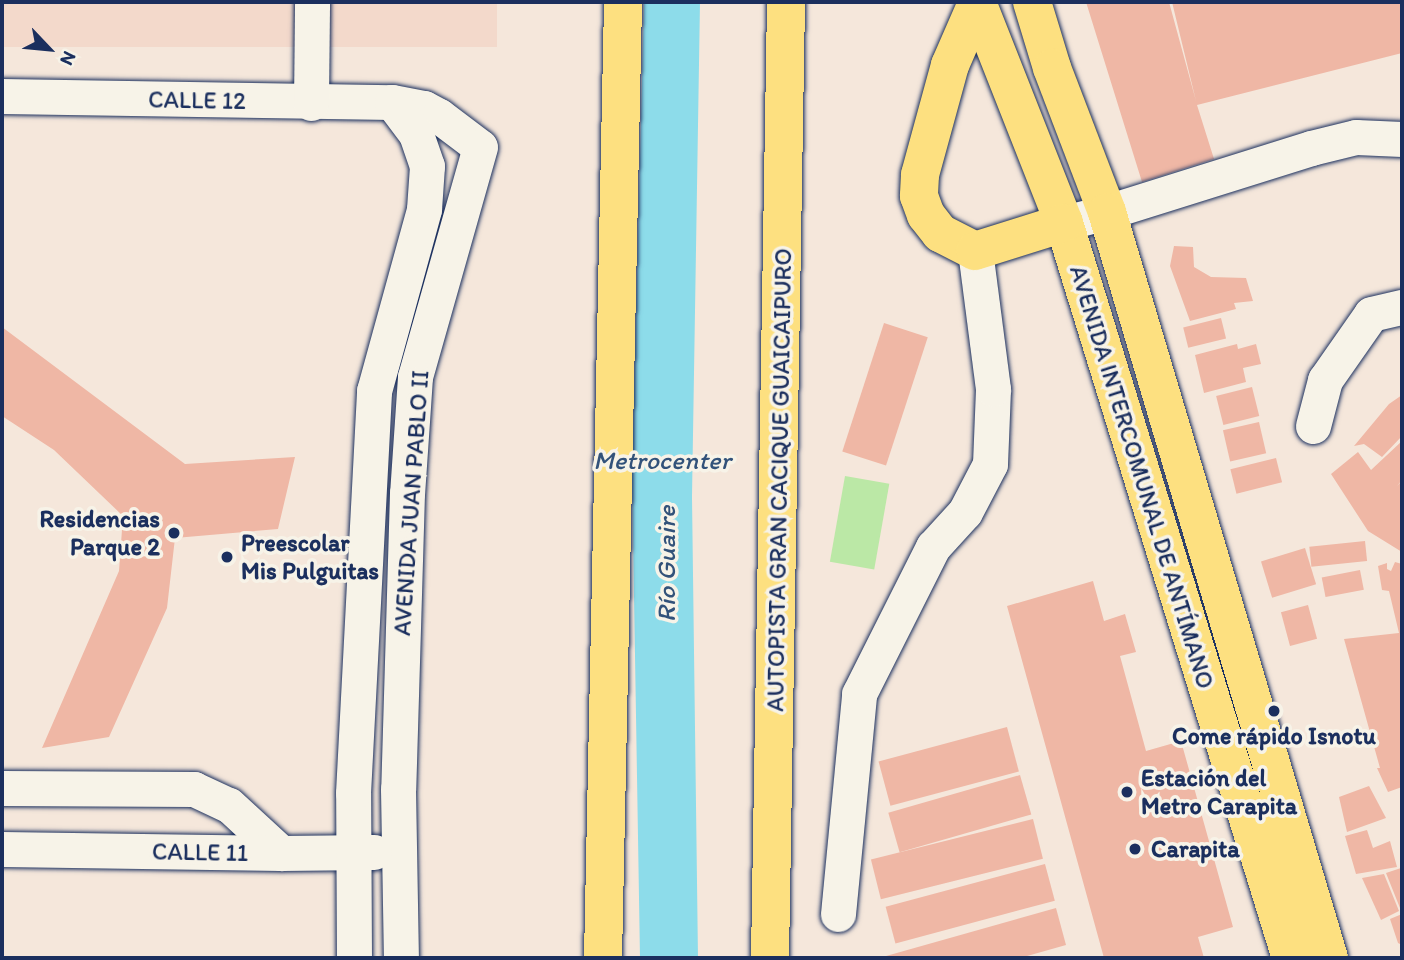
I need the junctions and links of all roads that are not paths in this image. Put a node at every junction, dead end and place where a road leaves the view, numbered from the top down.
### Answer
1 (312, 2) edge
2 (623, 2) edge
3 (786, 2) edge
4 (1032, 2) edge
5 (977, 3) edge
6 (2, 96) edge
7 (392, 102) junction
8 (311, 103) junction
9 (1402, 139) edge
10 (1107, 212) junction
11 (1064, 223) junction
12 (975, 251) junction
13 (1402, 307) edge
14 (1313, 426) dead end
15 (2, 788) edge
16 (2, 849) edge
17 (352, 852) junction
18 (399, 852) junction
19 (281, 853) junction
20 (838, 914) dead end
21 (354, 958) edge
22 (401, 958) edge
23 (603, 958) edge
24 (770, 958) edge
25 (1291, 958) edge
26 (1329, 958) edge

1 - 8 street
2 - 23 main road
3 - 24 main road, AUTOPISTA GRAN CACIQUE GUAICAIPURO
4 - 10 main road, AVENIDA INTERCOMUNAL DE ANTÍMANO
5 - 11 main road, AVENIDA INTERCOMUNAL DE ANTÍMANO
5 - 12 main road
6 - 8 street, CALLE 12
7 - 8 street, CALLE 12
7 - 17 street, AVENIDA JUAN PABLO II
7 - 18 street, AVENIDA JUAN PABLO II
9 - 10 street
10 - 11 street
10 - 26 main road, AVENIDA INTERCOMUNAL DE ANTÍMANO
11 - 12 main road
11 - 25 main road, AVENIDA INTERCOMUNAL DE ANTÍMANO
12 - 20 street
13 - 14 street
15 - 19 street
16 - 19 street, CALLE 11
17 - 18 street, CALLE 11
17 - 19 street, CALLE 11
17 - 21 street, AVENIDA JUAN PABLO II
18 - 22 street, AVENIDA JUAN PABLO II

